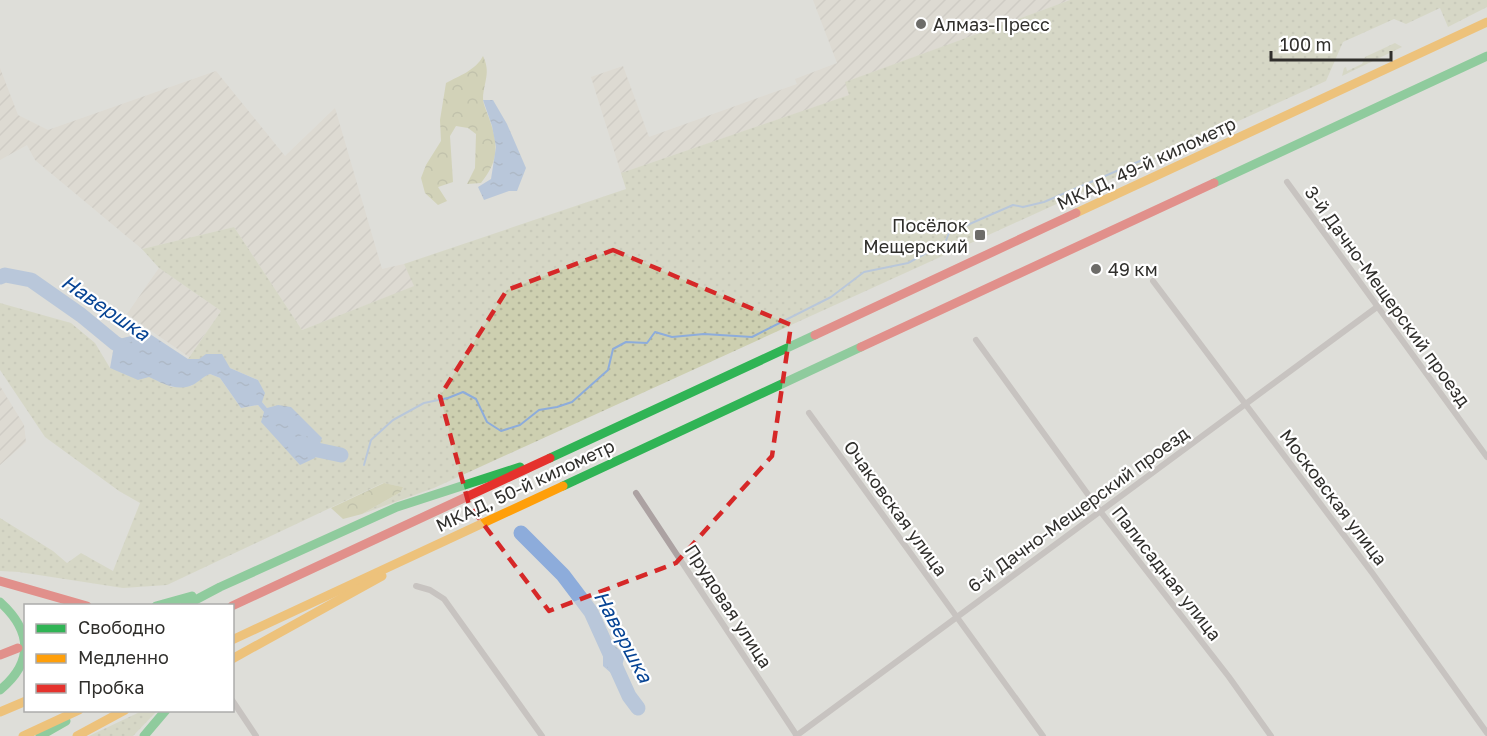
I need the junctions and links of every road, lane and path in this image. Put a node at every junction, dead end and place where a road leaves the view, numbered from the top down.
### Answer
1 (1487, 22) edge
2 (1487, 56) edge
3 (1287, 182) dead end
4 (1153, 281) dead end
5 (1377, 307) junction
6 (819, 333) joint
7 (976, 340) dead end
8 (1245, 404) junction
9 (810, 413) dead end
10 (556, 455) junction
11 (1487, 457) edge
12 (636, 492) dead end
13 (1100, 511) junction
14 (440, 543) junction
15 (0, 581) edge
16 (416, 586) dead end
17 (220, 587) junction
18 (0, 602) edge
19 (80, 604) edge
20 (165, 604) edge
21 (188, 604) edge
22 (234, 605) edge
23 (956, 618) junction
24 (24, 633) edge
25 (234, 639) edge
26 (18, 648) dead end
27 (0, 655) edge
28 (24, 656) edge
29 (234, 658) edge
30 (0, 690) edge
31 (24, 702) edge
32 (234, 703) edge
33 (0, 712) edge
34 (78, 712) edge
35 (78, 712) edge
36 (123, 712) edge
37 (165, 712) edge
38 (1487, 733) edge
39 (22, 736) edge
40 (40, 736) edge
41 (77, 736) edge
42 (144, 736) edge
43 (256, 736) edge
44 (542, 736) edge
45 (796, 736) edge
46 (1043, 736) edge
47 (1271, 736) edge

1 - 6 main road, МКАД, 49-й километр
2 - 14 main road, МКАД, 50-й километр
3 - 5 street, 3-й Дачно-Мещерский проезд
4 - 8 street, Московская улица
5 - 8 street, 6-й Дачно-Мещерский проезд
5 - 11 street, 3-й Дачно-Мещерский проезд
6 - 10 main road, МКАД, 50-й километр
7 - 13 street, Палисадная улица
8 - 13 street, 6-й Дачно-Мещерский проезд
8 - 38 street, Московская улица
9 - 23 street, Очаковская улица
10 - 17 main road
10 - 22 main road, МКАД, 50-й километр
12 - 45 street, Прудовая улица
13 - 23 street, 6-й Дачно-Мещерский проезд
13 - 47 street, Палисадная улица
14 - 25 main road, МКАД, 50-й километр
14 - 29 main road
15 - 19 main road
16 - 44 street
17 - 20 main road
17 - 21 main road
18 - 24 main road
23 - 45 street, 6-й Дачно-Мещерский проезд
23 - 46 street, Очаковская улица
26 - 27 main road
28 - 30 main road
31 - 33 main road
32 - 43 street
34 - 39 main road
35 - 40 main road
36 - 41 main road
37 - 42 main road

